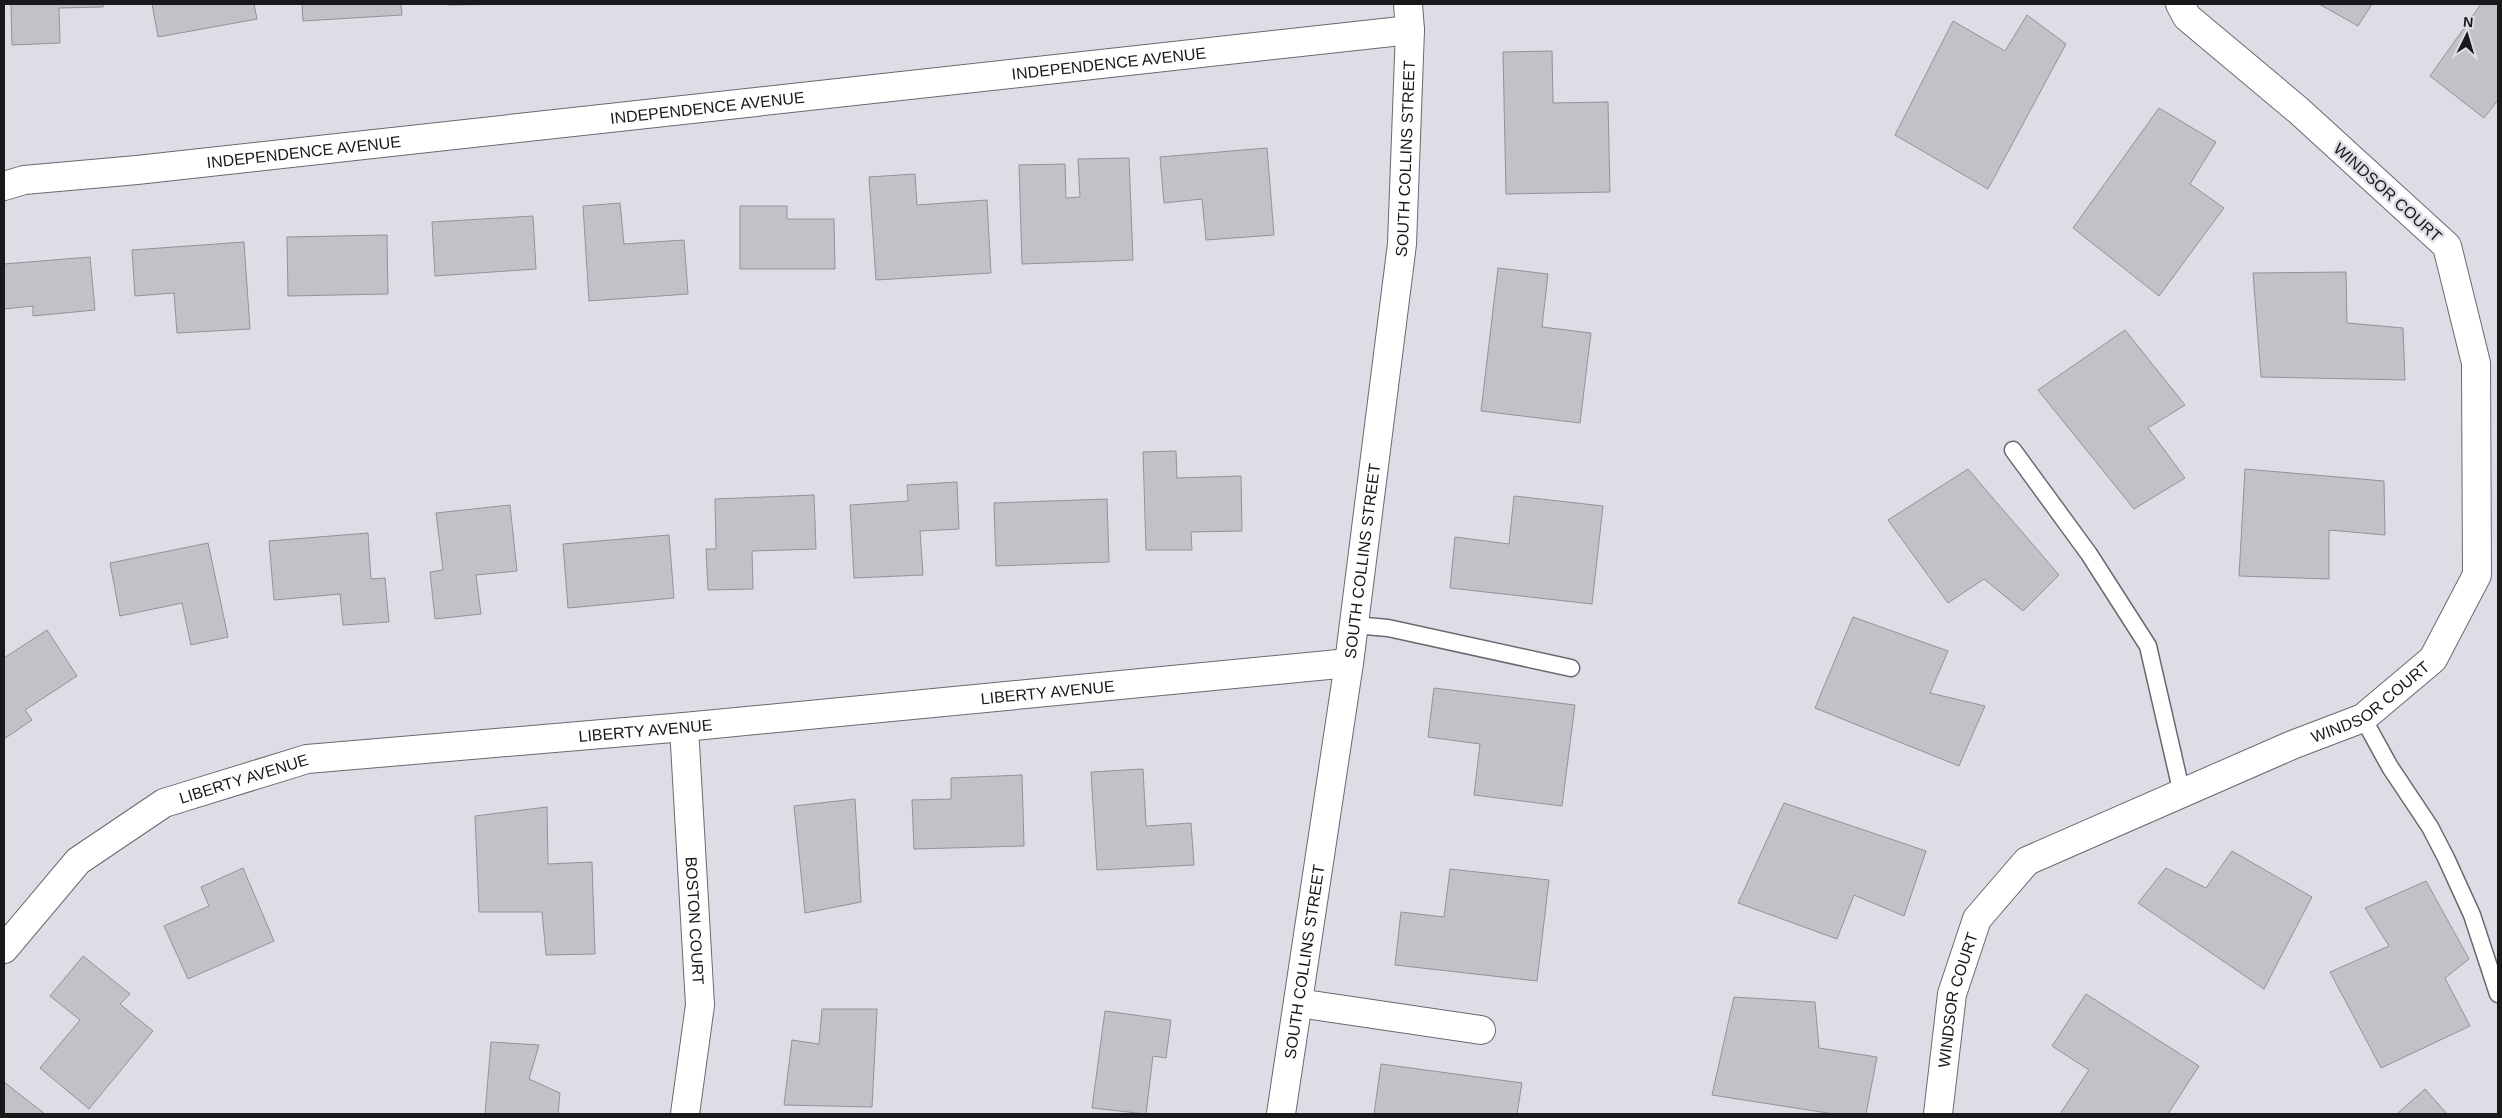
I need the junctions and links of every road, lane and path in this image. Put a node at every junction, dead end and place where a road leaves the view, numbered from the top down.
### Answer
1 (2180, 4) edge
2 (1409, 17) edge
3 (4, 186) edge
4 (2013, 450) dead end
5 (1354, 624) junction
6 (1349, 663) junction
7 (1571, 668) dead end
8 (2363, 718) junction
9 (684, 727) junction
10 (2182, 794) junction
11 (4, 949) edge
12 (2498, 994) edge
13 (1298, 1003) junction
14 (1482, 1030) dead end
15 (685, 1114) edge
16 (1281, 1114) edge
17 (1938, 1114) edge

1 - 8 street, WINDSOR COURT
2 - 3 street, INDEPENDENCE AVENUE
2 - 5 street, SOUTH COLLINS STREET
4 - 10 lane
5 - 6 street, SOUTH COLLINS STREET
5 - 7 lane
6 - 9 street, LIBERTY AVENUE
6 - 13 street, SOUTH COLLINS STREET
8 - 10 street, WINDSOR COURT
8 - 12 lane
9 - 11 street, LIBERTY AVENUE
9 - 15 street, BOSTON COURT
10 - 17 street, WINDSOR COURT
13 - 14 street
13 - 16 street, SOUTH COLLINS STREET

